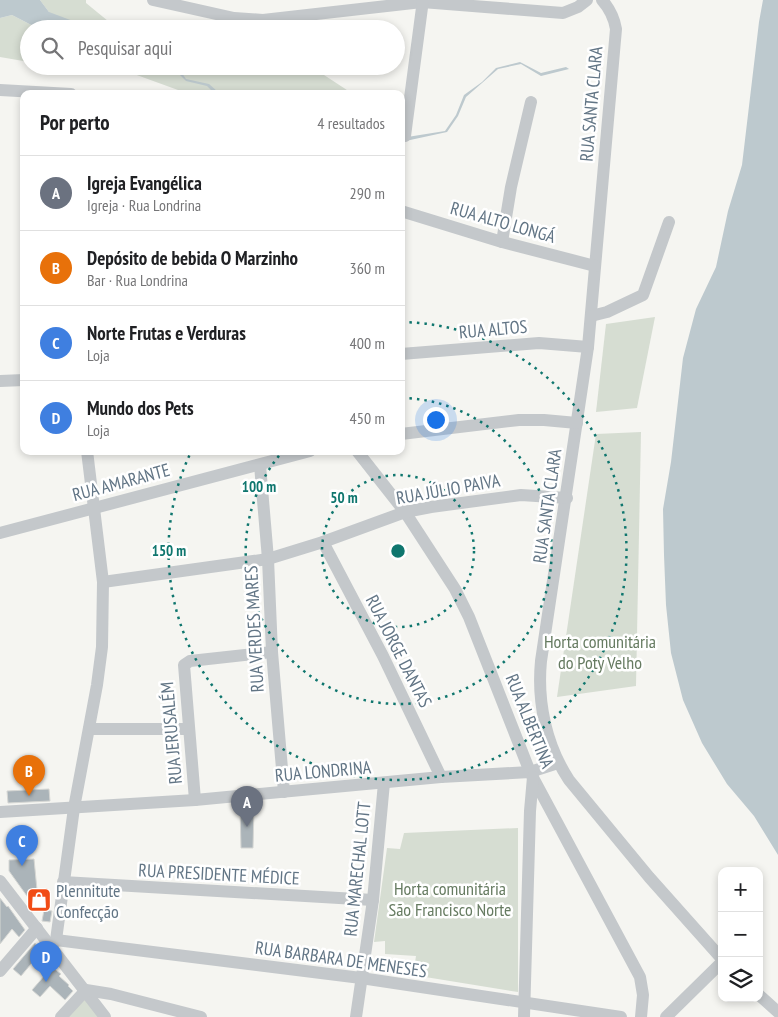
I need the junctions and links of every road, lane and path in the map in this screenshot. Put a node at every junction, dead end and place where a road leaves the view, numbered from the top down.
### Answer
1 (153, 0) edge
2 (587, 0) edge
3 (602, 0) edge
4 (423, 1) edge
5 (195, 5) edge
6 (0, 90) edge
7 (20, 91) edge
8 (531, 102) dead end
9 (405, 136) dead end
10 (405, 212) edge
11 (669, 222) dead end
12 (502, 242) junction
13 (595, 266) junction
14 (590, 316) junction
15 (588, 347) junction
16 (405, 354) edge
17 (0, 380) edge
18 (20, 380) edge
19 (577, 422) junction
20 (405, 434) edge
21 (88, 455) edge
22 (296, 455) edge
23 (360, 455) edge
24 (260, 465) junction
25 (567, 498) junction
26 (94, 507) junction
27 (404, 512) junction
28 (0, 533) edge
29 (323, 542) junction
30 (268, 559) junction
31 (103, 582) junction
32 (272, 652) junction
33 (188, 728) junction
34 (89, 729) junction
35 (558, 763) junction
36 (532, 774) junction
37 (442, 778) junction
38 (384, 783) junction
39 (284, 792) junction
40 (195, 800) junction
41 (74, 808) junction
42 (0, 812) edge
43 (0, 881) edge
44 (63, 882) junction
45 (373, 900) junction
46 (37, 928) junction
47 (54, 944) junction
48 (719, 957) edge
49 (718, 965) edge
50 (0, 970) edge
51 (362, 978) junction
52 (86, 990) junction
53 (763, 999) edge
54 (525, 1003) junction
55 (778, 1012) edge
56 (61, 1017) edge
57 (105, 1017) edge
58 (201, 1017) edge
59 (356, 1017) edge
60 (524, 1017) edge
61 (621, 1017) edge
62 (641, 1017) edge
63 (666, 1017) edge

1 - 5 street
2 - 4 street
3 - 13 street, RUA SANTA CLARA
4 - 5 street
4 - 9 street
6 - 7 street
8 - 12 street
10 - 12 street, RUA ALTO LONGÁ
11 - 14 street
12 - 13 street, RUA ALTO LONGÁ
13 - 14 street, RUA SANTA CLARA
14 - 15 street, RUA SANTA CLARA
15 - 16 street, RUA ALTOS
15 - 19 street, RUA SANTA CLARA
17 - 18 street
19 - 20 street
19 - 25 street, RUA SANTA CLARA
21 - 26 street
22 - 24 street, RUA AMARANTE
23 - 27 street, RUA ALBERTINA
24 - 26 street, RUA AMARANTE
24 - 30 street, RUA VERDES MARES
25 - 27 street, RUA JÚLIO PAIVA
25 - 35 street, RUA SANTA CLARA
26 - 28 street, RUA AMARANTE
26 - 31 street
27 - 29 street, RUA JÚLIO PAIVA
27 - 36 street, RUA ALBERTINA
29 - 30 street, RUA JÚLIO PAIVA
29 - 37 street, RUA JORGE DANTAS
30 - 31 street, RUA JÚLIO PAIVA
30 - 32 street, RUA VERDES MARES
31 - 34 street
32 - 33 street, RUA JERUSALÉM
32 - 39 street, RUA VERDES MARES
33 - 34 street
33 - 40 street, RUA JERUSALÉM
34 - 41 street
35 - 36 street, RUA LONDRINA
35 - 48 street, RUA SANTA CLARA
36 - 37 street, RUA LONDRINA
36 - 54 street
36 - 62 street, RUA ALBERTINA
37 - 38 street, RUA LONDRINA
38 - 39 street, RUA LONDRINA
38 - 45 street, RUA MARECHAL LOTT
39 - 40 street, RUA LONDRINA
40 - 41 street, RUA LONDRINA
41 - 42 street, RUA LONDRINA
41 - 44 street
43 - 46 street
44 - 45 street, RUA PRESIDENTE MÉDICE
44 - 47 street
45 - 51 street, RUA MARECHAL LOTT
46 - 47 street
46 - 50 street
47 - 51 street, RUA BARBARA DE MENESES
47 - 52 street
49 - 63 street
51 - 54 street, RUA BARBARA DE MENESES
51 - 59 street, RUA MARECHAL LOTT
52 - 56 street
52 - 57 street
52 - 58 street
53 - 55 street
54 - 60 street
54 - 61 street, RUA BARBARA DE MENESES

